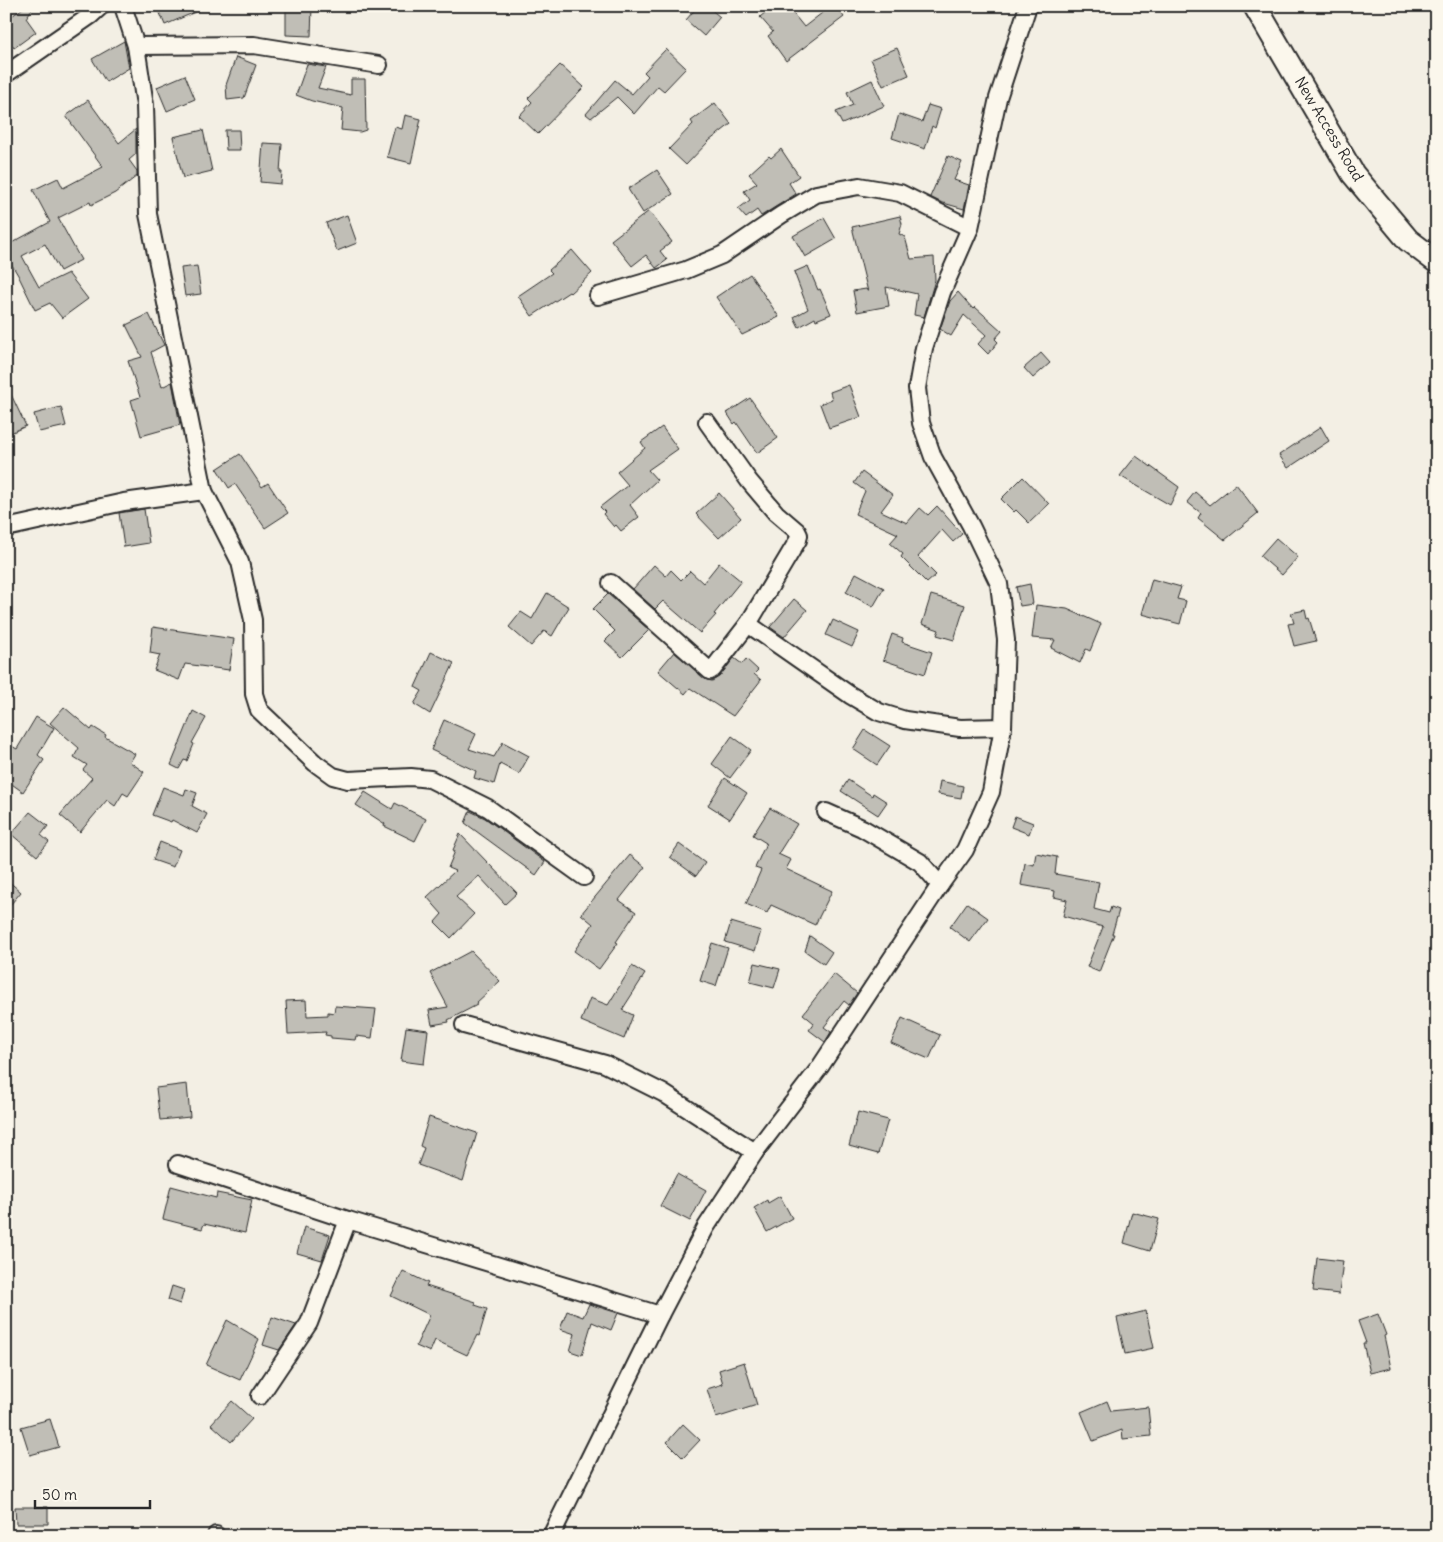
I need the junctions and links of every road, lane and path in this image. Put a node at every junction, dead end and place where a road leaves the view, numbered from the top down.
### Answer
1 (101, 6) edge
2 (123, 6) edge
3 (1028, 6) edge
4 (1255, 6) edge
5 (136, 46) junction
6 (380, 66) dead end
7 (6, 74) edge
8 (970, 228) junction
9 (1437, 262) edge
10 (598, 296) dead end
11 (708, 422) dead end
12 (204, 491) junction
13 (6, 528) edge
14 (611, 584) dead end
15 (748, 624) junction
16 (1004, 727) junction
17 (826, 812) dead end
18 (584, 877) dead end
19 (940, 885) junction
20 (464, 1025) dead end
21 (755, 1152) junction
22 (178, 1164) dead end
23 (348, 1220) junction
24 (660, 1315) junction
25 (260, 1396) dead end
26 (551, 1536) edge

1 - 7 street
2 - 5 street
3 - 8 street
4 - 9 main road, New Access Road
5 - 6 street
5 - 12 street
8 - 10 street
8 - 16 street
11 - 15 street
12 - 13 street
12 - 18 street
14 - 15 street
15 - 16 street
16 - 19 street
17 - 19 street
19 - 21 street
20 - 21 street
21 - 24 street
22 - 23 street
23 - 24 street
23 - 25 street
24 - 26 street

